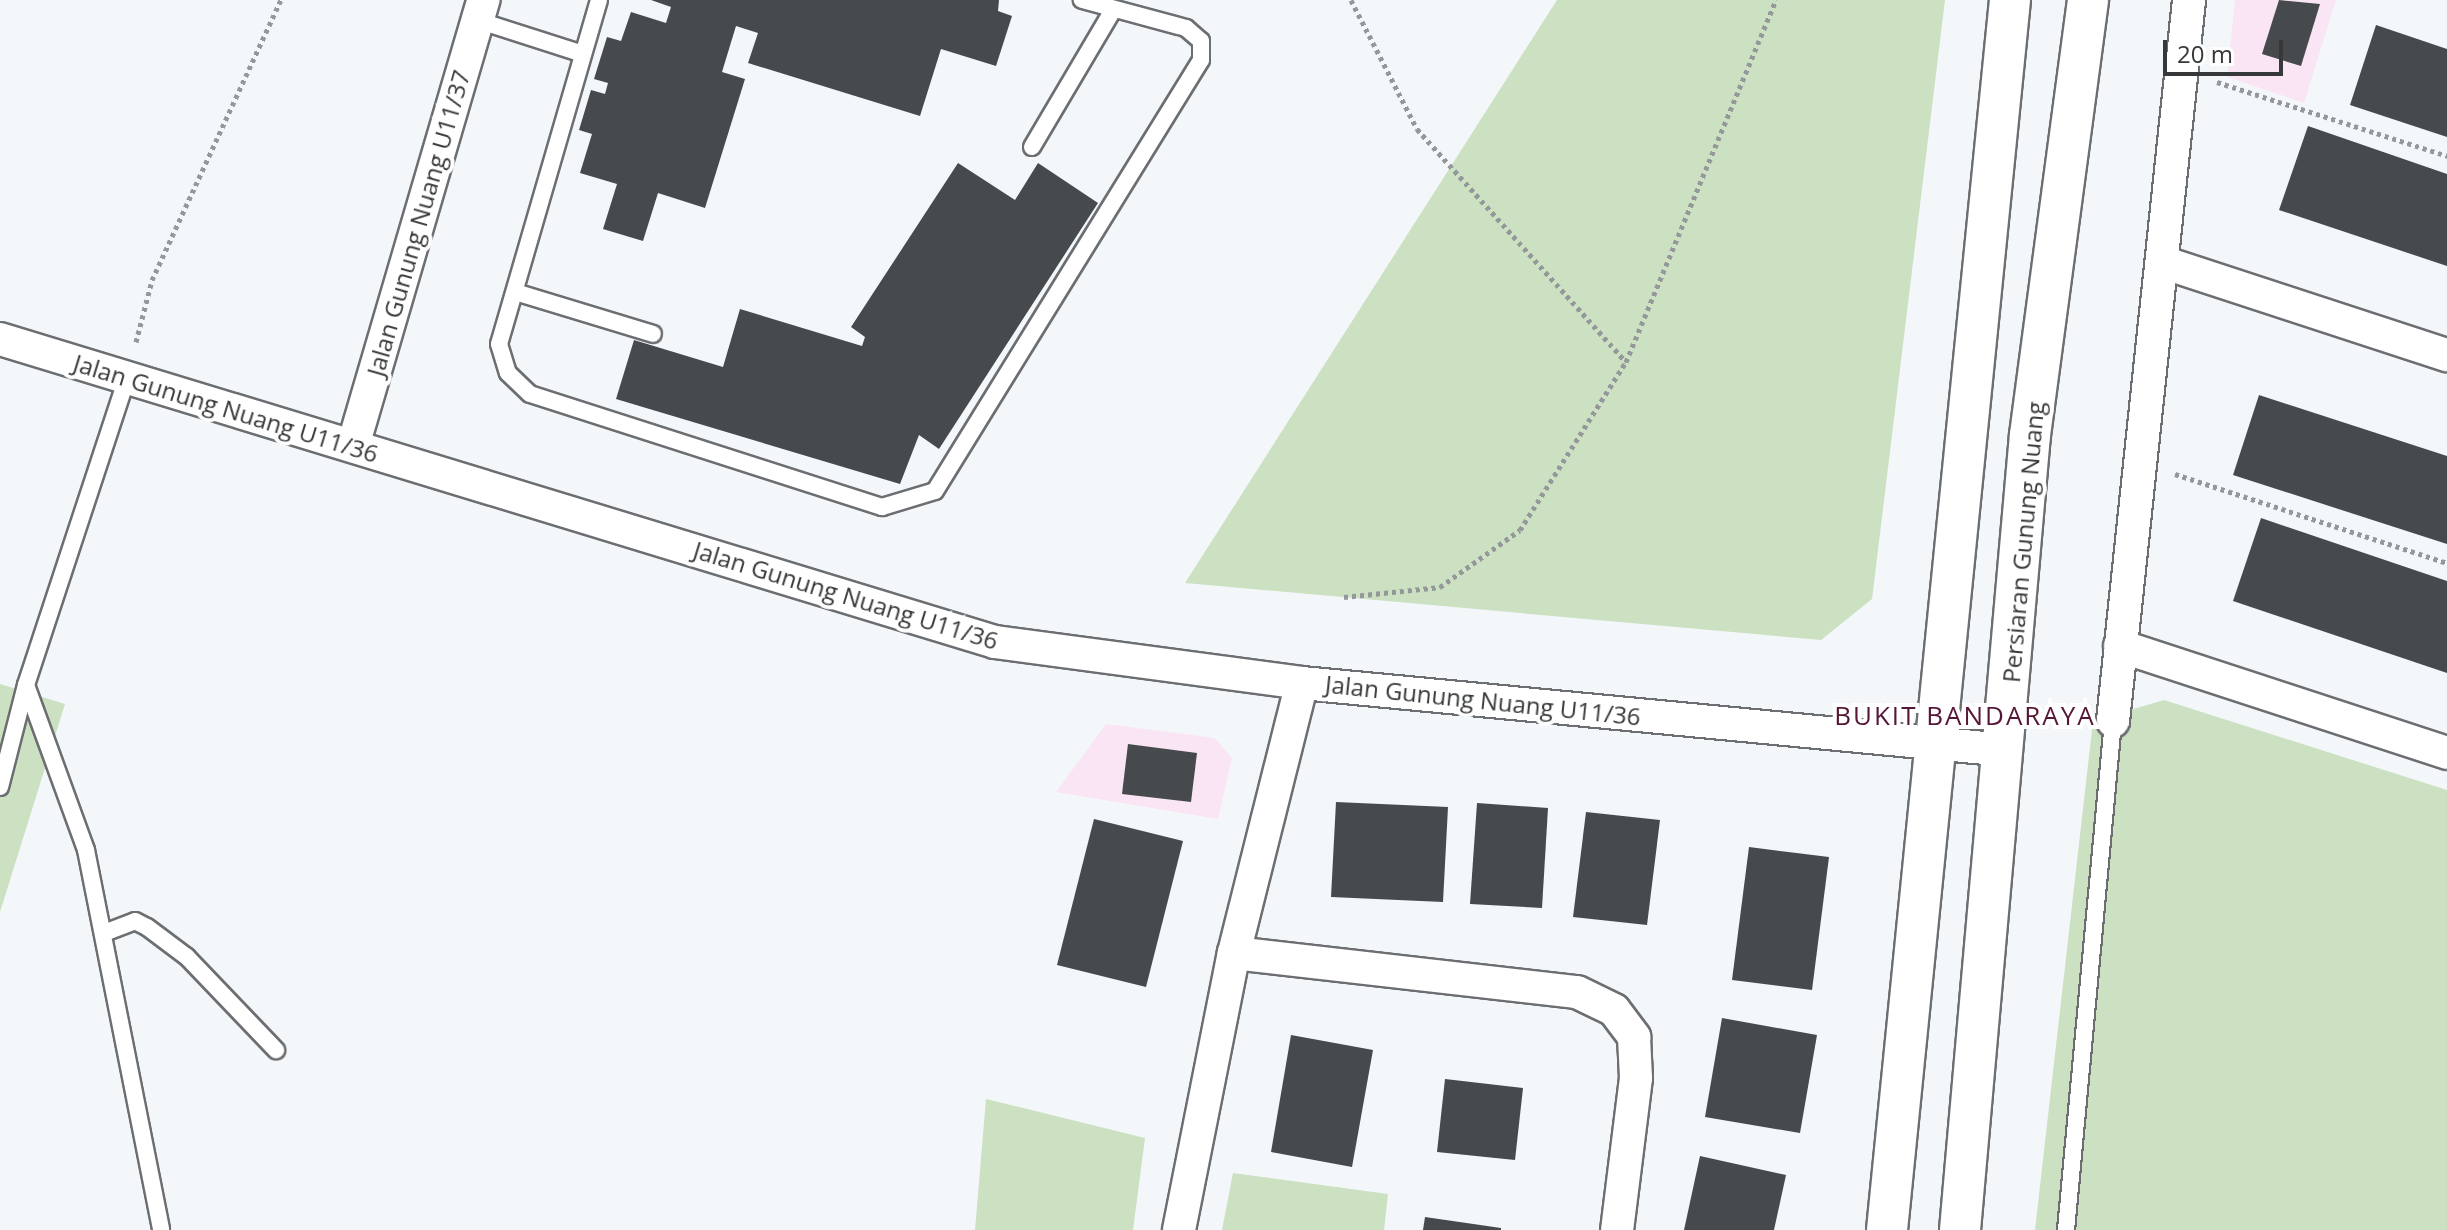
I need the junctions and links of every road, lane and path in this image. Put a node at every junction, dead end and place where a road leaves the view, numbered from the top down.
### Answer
1 (281, 0) edge
2 (599, 0) edge
3 (1082, 0) edge
4 (1351, 0) edge
5 (1776, 0) edge
6 (2010, 0) edge
7 (2088, 0) edge
8 (2189, 0) edge
9 (480, 10) edge
10 (1113, 10) junction
11 (583, 54) junction
12 (2182, 70) junction
13 (1032, 147) dead end
14 (2447, 156) edge
15 (2162, 262) junction
16 (515, 292) junction
17 (653, 334) dead end
18 (0, 339) edge
19 (2447, 355) edge
20 (1626, 362) junction
21 (127, 378) junction
22 (353, 446) junction
23 (2140, 462) junction
24 (2447, 563) edge
25 (1344, 597) dead end
26 (2120, 646) junction
27 (1302, 683) junction
28 (26, 685) junction
29 (2113, 721) joint
30 (1934, 743) junction
31 (2005, 750) junction
32 (2447, 753) edge
33 (0, 787) edge
34 (104, 933) junction
35 (1234, 953) junction
36 (276, 1050) dead end
37 (161, 1230) edge
38 (1179, 1230) edge
39 (1617, 1230) edge
40 (1887, 1230) edge
41 (1960, 1230) edge
42 (2066, 1230) edge

1 - 21 path
2 - 11 lane
3 - 10 lane
4 - 20 path
5 - 20 path
6 - 30 street
7 - 31 street, Persiaran Gunung Nuang
8 - 12 street
9 - 11 lane
9 - 22 street, Jalan Gunung Nuang U11/37
10 - 13 lane
10 - 16 lane
11 - 16 lane
12 - 14 path
12 - 15 street
15 - 19 street
15 - 23 street
16 - 17 lane
18 - 21 street, Jalan Gunung Nuang U11/36
20 - 25 path
21 - 22 street, Jalan Gunung Nuang U11/36
21 - 28 lane
22 - 27 street, Jalan Gunung Nuang U11/36
23 - 24 path
23 - 26 street
26 - 29 street
26 - 32 street
27 - 30 street, Jalan Gunung Nuang U11/36
27 - 35 street
28 - 33 lane
28 - 34 lane
29 - 42 lane
30 - 31 street, Jalan Gunung Nuang U11/36
30 - 40 street
31 - 41 street, Persiaran Gunung Nuang
34 - 36 lane
34 - 37 lane
35 - 38 street
35 - 39 street

